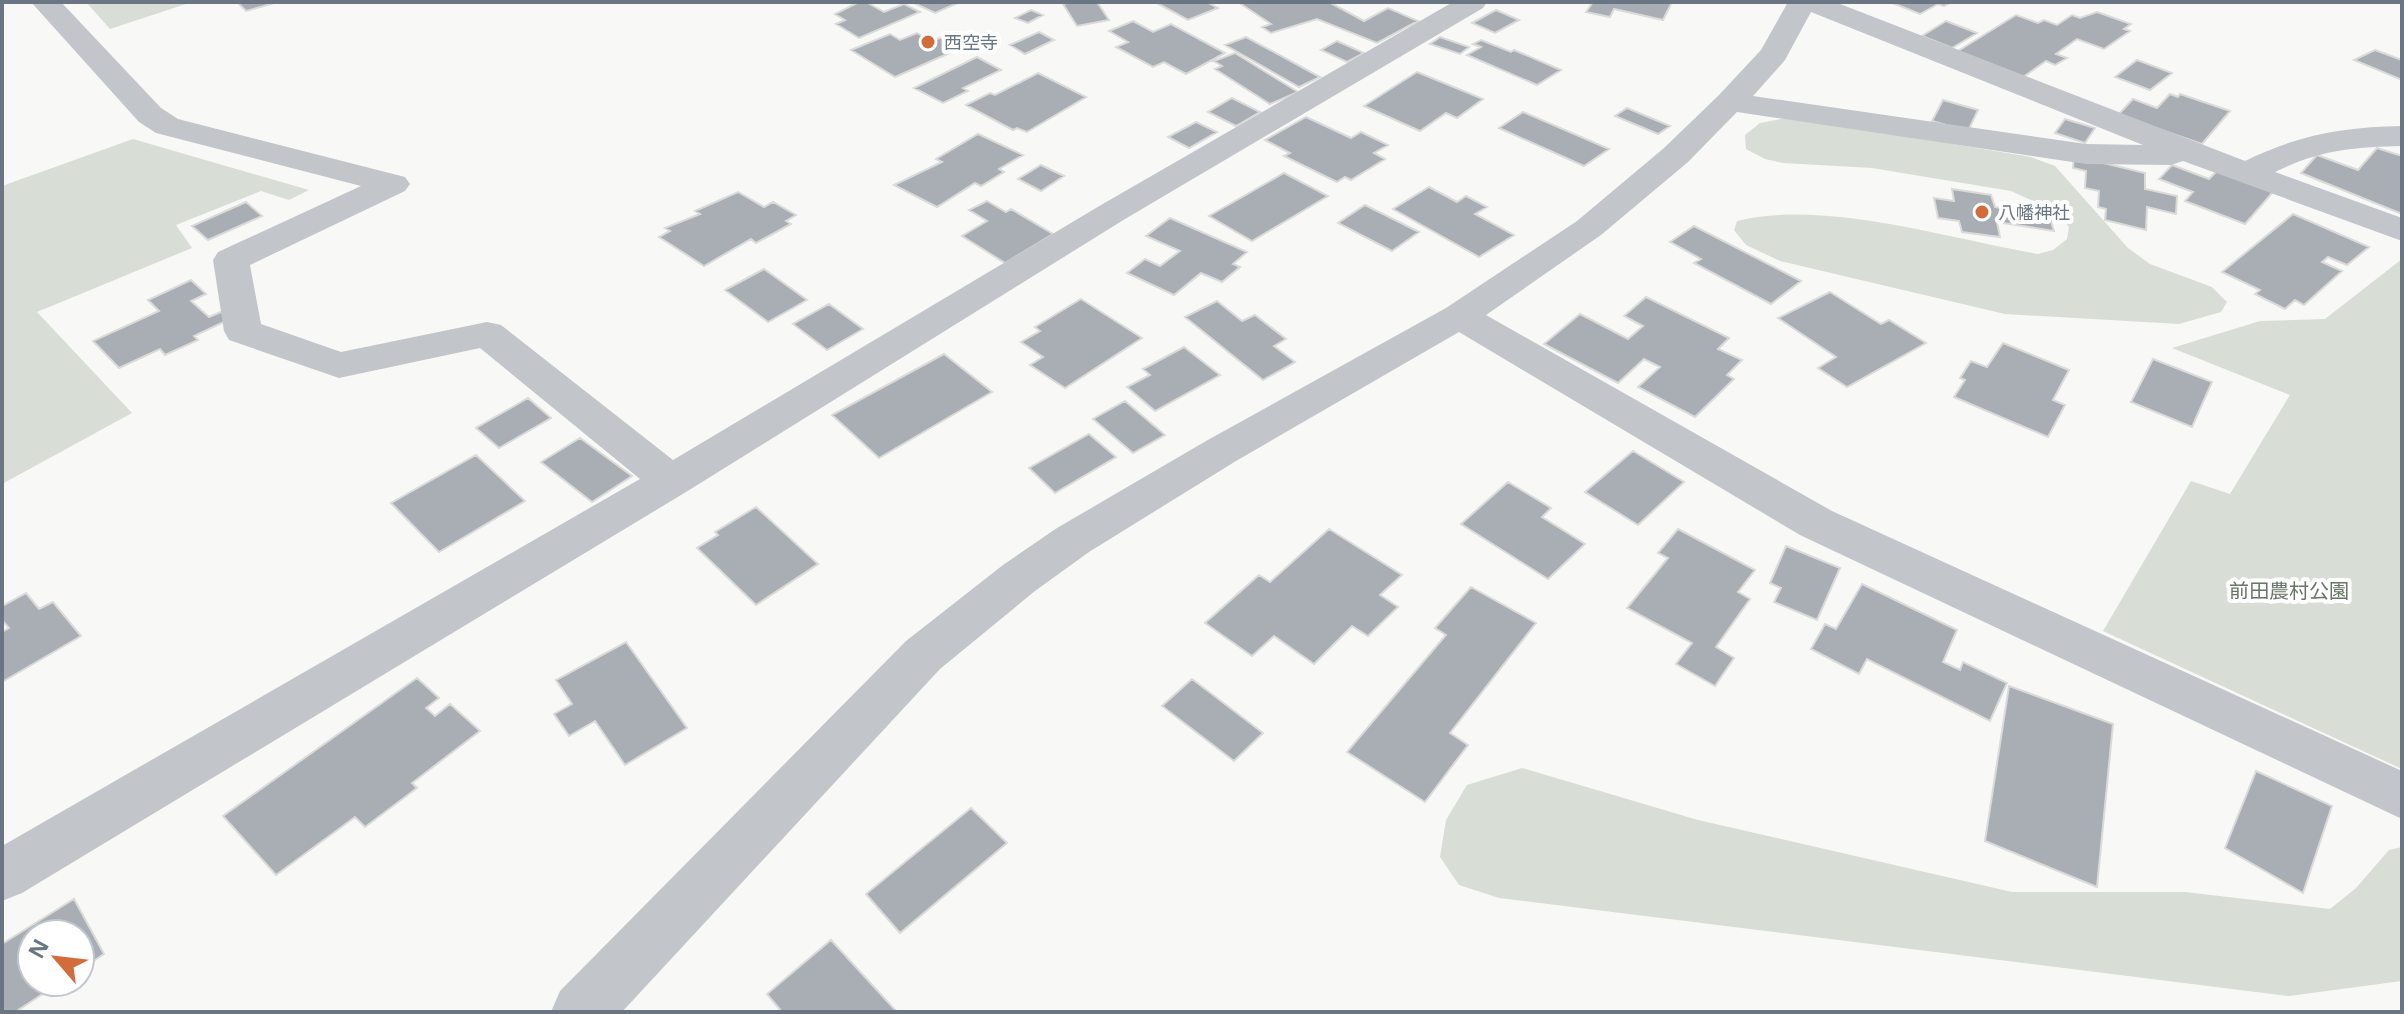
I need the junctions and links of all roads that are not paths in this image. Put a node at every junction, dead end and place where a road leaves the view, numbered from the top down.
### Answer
1 (45, 2) edge
2 (1473, 2) edge
3 (1802, 2) edge
4 (1810, 2) edge
5 (1730, 102) junction
6 (2402, 136) edge
7 (2198, 155) junction
8 (2249, 172) junction
9 (2402, 230) edge
10 (1459, 316) junction
11 (671, 481) junction
12 (2402, 796) edge
13 (2, 875) edge
14 (581, 1012) edge

1 - 11 street
2 - 11 street
3 - 5 street
4 - 7 street
5 - 7 street
5 - 10 street
6 - 8 street
7 - 8 street
8 - 9 street
10 - 12 street
10 - 14 street
11 - 13 street

